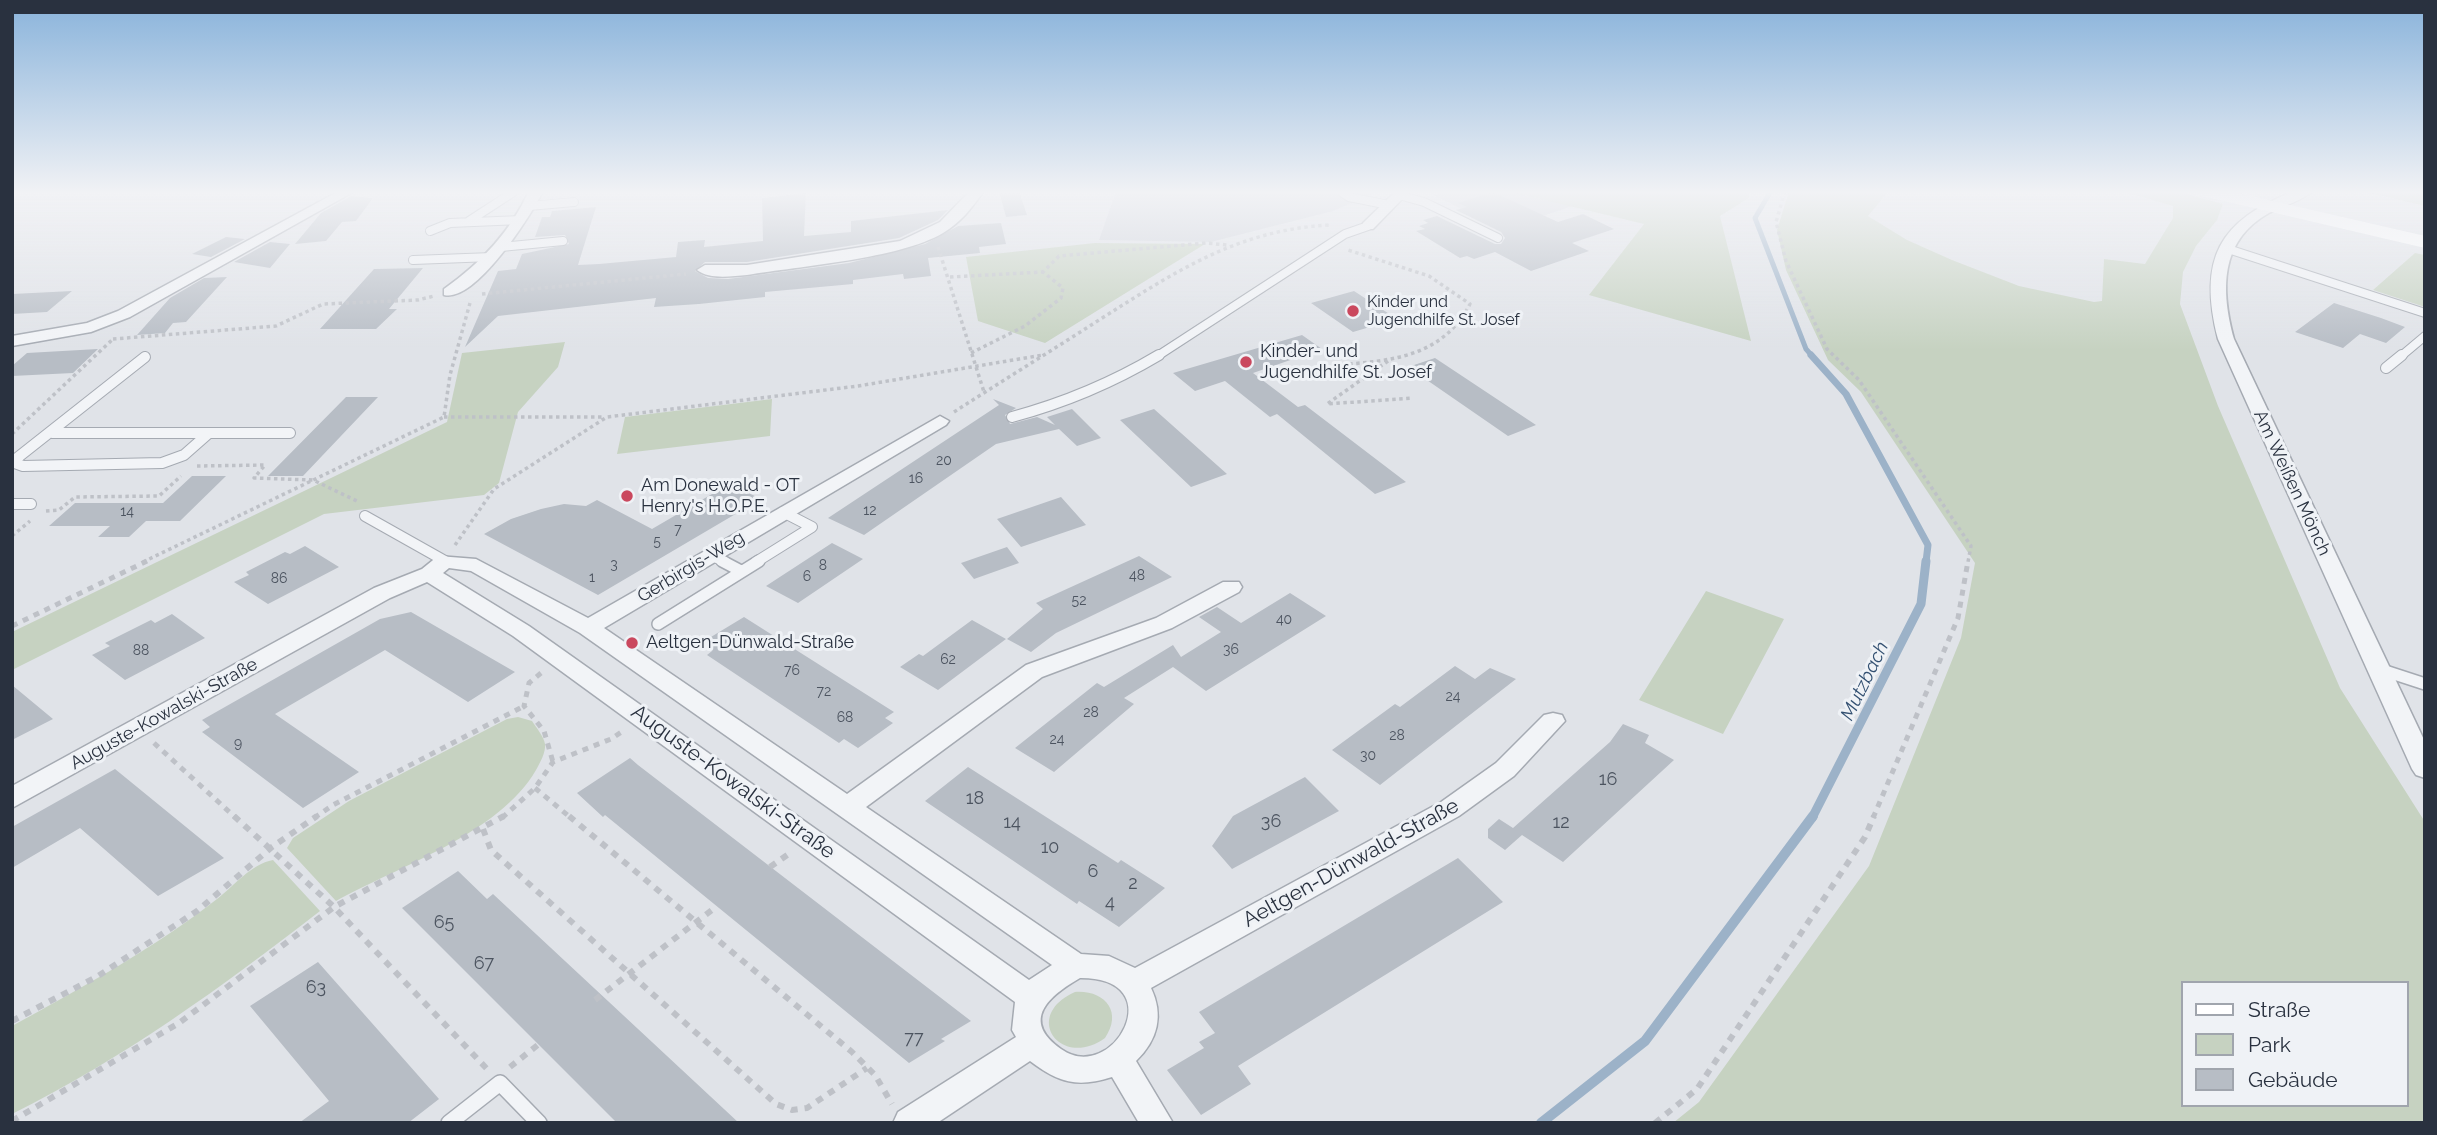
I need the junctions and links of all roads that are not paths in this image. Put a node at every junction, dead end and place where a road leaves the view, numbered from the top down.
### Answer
1 (254, 244) edge
2 (502, 244) edge
3 (545, 244) edge
4 (903, 244) edge
5 (1329, 244) edge
6 (2228, 244) edge
7 (2225, 248) junction
8 (496, 252) junction
9 (413, 260) dead end
10 (705, 270) road end
11 (449, 292) road end
12 (2425, 313) edge
13 (2425, 336) edge
14 (12, 341) edge
15 (145, 357) dead end
16 (2386, 368) dead end
17 (1012, 417) dead end
18 (940, 421) road end
19 (52, 433) junction
20 (209, 433) junction
21 (290, 433) dead end
22 (12, 462) edge
23 (12, 504) edge
24 (31, 504) dead end
25 (783, 512) junction
26 (365, 516) road end
27 (711, 555) junction
28 (437, 567) junction
29 (741, 571) junction
30 (1231, 587) dead end
31 (658, 624) dead end
32 (588, 628) junction
33 (2376, 668) junction
34 (2425, 684) edge
35 (1553, 721) dead end
36 (2425, 769) edge
37 (12, 798) edge
38 (846, 808) junction
39 (1076, 966) junction
40 (1133, 983) junction
41 (1032, 998) junction
42 (1031, 1044) junction
43 (1118, 1059) junction
44 (449, 1123) edge
45 (539, 1123) edge
46 (909, 1123) edge
47 (1157, 1123) edge

1 - 14 street
2 - 8 street
3 - 8 lane
4 - 10 street
5 - 17 lane
6 - 7 street, Am Weißen Mönch
7 - 12 lane
7 - 33 street, Am Weißen Mönch
8 - 9 lane
8 - 11 street
13 - 16 lane
15 - 19 lane
18 - 25 street, Gerbirgis-Weg
19 - 20 lane
19 - 22 lane
20 - 21 lane
20 - 22 lane
23 - 24 lane
25 - 27 street, Gerbirgis-Weg
25 - 29 lane
26 - 28 lane
27 - 29 lane
27 - 32 street, Gerbirgis-Weg
28 - 32 street
28 - 37 street, Auguste-Kowalski-Straße
28 - 41 street, Auguste-Kowalski-Straße
29 - 31 lane
30 - 38 street
32 - 38 street
33 - 34 lane
33 - 36 street, Am Weißen Mönch
35 - 40 street, Aeltgen-Dünwald-Straße
38 - 39 street
39 - 40 street
39 - 41 street
40 - 43 street
41 - 42 street
42 - 43 street
42 - 46 street
43 - 47 street
44 - 45 lane

